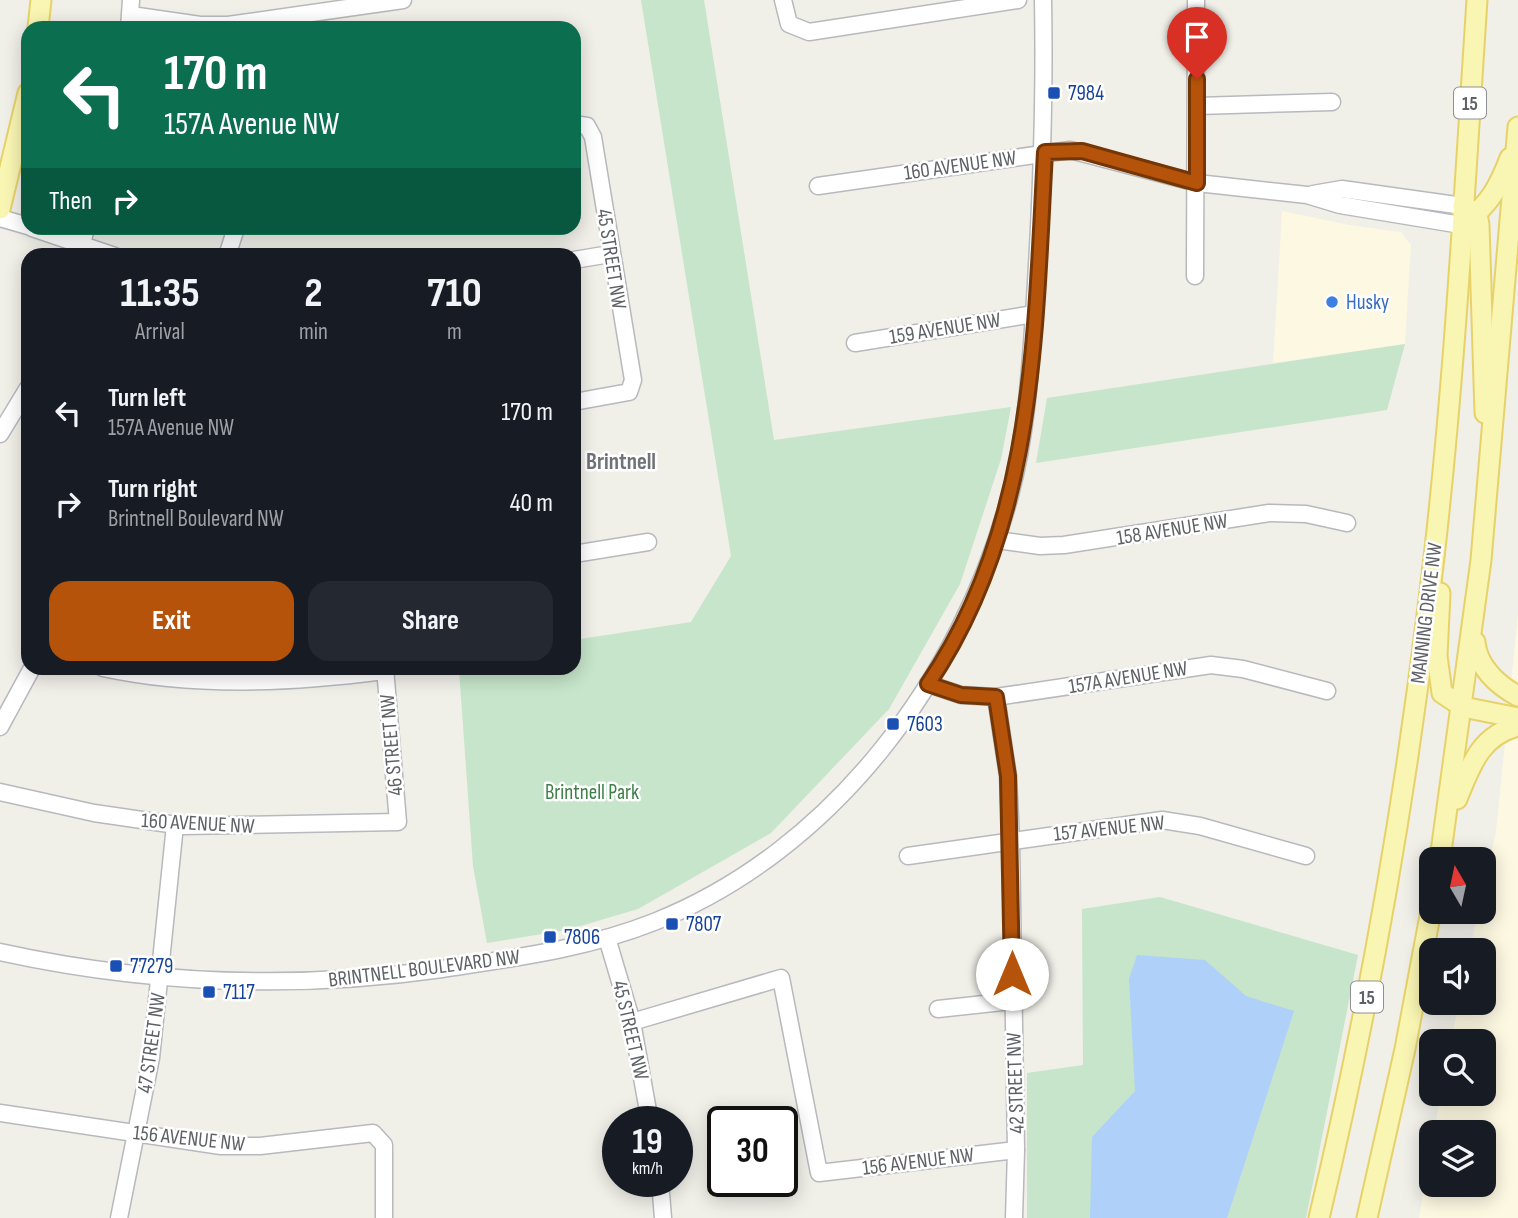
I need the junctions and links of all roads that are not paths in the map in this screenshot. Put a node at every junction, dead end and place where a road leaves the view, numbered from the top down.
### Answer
1 (41, 0) edge
2 (403, 0) edge
3 (783, 0) edge
4 (1018, 0) edge
5 (1043, 0) edge
6 (1196, 0) edge
7 (1477, 0) edge
8 (130, 14) edge
9 (39, 21) edge
10 (175, 21) edge
11 (256, 21) edge
12 (1332, 102) dead end
13 (1197, 106) junction
14 (21, 122) edge
15 (581, 126) edge
16 (1517, 134) edge
17 (1045, 152) junction
18 (1197, 183) junction
19 (818, 186) dead end
20 (0, 209) edge
21 (1467, 215) junction
22 (0, 218) edge
23 (21, 224) edge
24 (58, 235) edge
25 (83, 242) edge
26 (610, 254) junction
27 (581, 259) edge
28 (1195, 276) dead end
29 (1034, 314) junction
30 (855, 343) dead end
31 (21, 400) edge
32 (581, 401) edge
33 (0, 434) edge
34 (1494, 436) junction
35 (1347, 523) dead end
36 (997, 540) junction
37 (648, 542) dead end
38 (1434, 551) junction
39 (581, 553) edge
40 (1474, 629) junction
41 (28, 675) edge
42 (212, 675) edge
43 (350, 675) edge
44 (384, 675) edge
45 (928, 684) junction
46 (1327, 691) dead end
47 (1518, 696) edge
48 (996, 697) junction
49 (1463, 707) junction
50 (1518, 718) edge
51 (1518, 726) edge
52 (0, 727) edge
53 (0, 793) edge
54 (398, 821) joint
55 (175, 825) junction
56 (1445, 829) junction
57 (1011, 841) junction
58 (1442, 847) edge
59 (908, 856) dead end
60 (1306, 856) dead end
61 (1428, 924) edge
62 (607, 938) junction
63 (0, 952) edge
64 (160, 978) junction
65 (1012, 1001) junction
66 (938, 1009) dead end
67 (632, 1021) junction
68 (647, 1106) edge
69 (0, 1113) edge
70 (137, 1133) junction
71 (1016, 1150) junction
72 (661, 1197) edge
73 (119, 1218) edge
74 (384, 1218) edge
75 (663, 1218) edge
76 (1014, 1218) edge
77 (1319, 1218) edge
78 (1367, 1218) edge

1 - 9 main road
2 - 11 street
3 - 4 street
5 - 17 street, BRINTNELL BOULEVARD NW
6 - 13 street
7 - 21 main road, MANNING DRIVE NW / 15
8 - 10 street
12 - 13 street
13 - 18 street
14 - 20 main road
15 - 26 street, 45 STREET NW
16 - 21 main road
16 - 34 main road
17 - 18 street, 160 AVENUE NW
17 - 19 street, 160 AVENUE NW
17 - 29 street, BRINTNELL BOULEVARD NW
18 - 21 street, 160 AVENUE NW
18 - 28 street
21 - 34 main road
21 - 38 main road, MANNING DRIVE NW
22 - 23 street
24 - 25 street
26 - 27 street
26 - 32 street, 45 STREET NW
29 - 30 street, 159 AVENUE NW
29 - 36 street, BRINTNELL BOULEVARD NW
31 - 33 street
34 - 40 main road
35 - 36 street, 158 AVENUE NW
36 - 45 street, BRINTNELL BOULEVARD NW
37 - 39 street
38 - 49 main road
38 - 77 main road, MANNING DRIVE NW / 15
40 - 47 main road
40 - 49 main road
41 - 52 street
42 - 43 street
44 - 54 street, 46 STREET NW
45 - 48 street, 157A AVENUE NW
45 - 62 street, BRINTNELL BOULEVARD NW
46 - 48 street, 157A AVENUE NW
48 - 57 street, 42 STREET NW
49 - 50 main road
49 - 56 main road
51 - 56 main road
53 - 55 street, 160 AVENUE NW
54 - 55 street, 160 AVENUE NW
55 - 64 street, 47 STREET NW
56 - 58 main road
57 - 59 street, 157 AVENUE NW
57 - 60 street, 157 AVENUE NW
57 - 65 street, 42 STREET NW
61 - 78 main road, 15
62 - 64 street, BRINTNELL BOULEVARD NW
62 - 67 street, 45 STREET NW
63 - 64 street, BRINTNELL BOULEVARD NW
64 - 70 street, 47 STREET NW
65 - 66 street
65 - 71 street, 42 STREET NW
67 - 68 street, 45 STREET NW
67 - 71 street, 156 AVENUE NW
69 - 70 street, 156 AVENUE NW
70 - 73 street, 47 STREET NW
70 - 74 street, 156 AVENUE NW
71 - 76 street, 42 STREET NW
72 - 75 street

